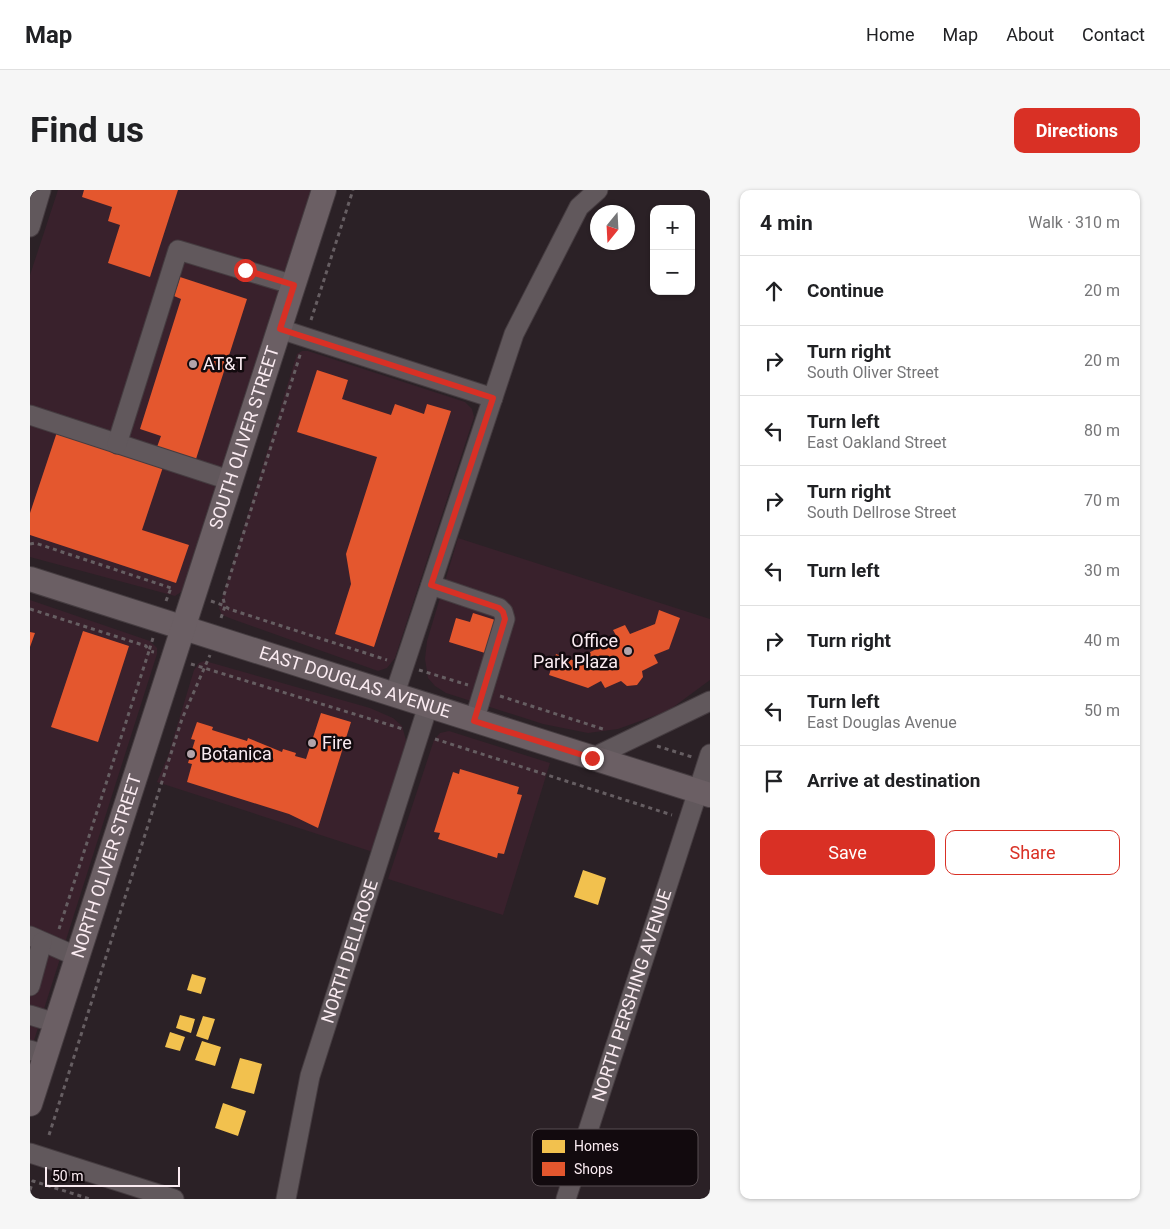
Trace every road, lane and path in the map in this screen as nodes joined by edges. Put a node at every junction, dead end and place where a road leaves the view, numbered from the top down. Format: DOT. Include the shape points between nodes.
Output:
graph roads {
  1 [pos="41,190"];
  2 [pos="324,190"];
  3 [pos="353,190"];
  4 [pos="598,190"];
  5 [pos="30,227"];
  6 [pos="294,285"];
  7 [pos="280,329"];
  8 [pos="306,337"];
  9 [pos="493,398"];
  10 [pos="30,415"];
  11 [pos="117,444"];
  12 [pos="232,481"];
  13 [pos="30,544"];
  14 [pos="30,581"];
  15 [pos="431,585"];
  16 [pos="195,596"];
  17 [pos="30,609"];
  18 [pos="185,628"];
  19 [pos="206,669"];
  20 [pos="394,696"];
  21 [pos="710,701"];
  22 [pos="428,706"];
  23 [pos="474,721"];
  24 [pos="710,754"];
  25 [pos="592,758"];
  26 [pos="704,793"];
  27 [pos="42,942"];
  28 [pos="78,957"];
  29 [pos="30,986"];
  30 [pos="30,1015"];
  31 [pos="56,1023"];
  32 [pos="38,1053"];
  33 [pos="30,1104"];
  34 [pos="590,1129"];
  35 [pos="49,1135"];
  36 [pos="30,1153"];
  37 [pos="570,1186"];
  38 [pos="30,1190"];
  39 [pos="90,1199"];
  40 [pos="174,1199"];
  41 [pos="286,1199"];
  42 [pos="566,1199"];
  1 -- 5 [label="street"];
  2 -- 6 [label="main road, SOUTH OLIVER STREET"];
  3 -- 8 [label="path"];
  4 -- 9 [label="street" via="579,208 514,334"];
  6 -- 7 [label="main road, SOUTH OLIVER STREET"];
  6 -- 11 [label="street" via="178,250"];
  7 -- 8 [label="street"];
  7 -- 12 [label="main road, SOUTH OLIVER STREET"];
  8 -- 9 [label="street"];
  8 -- 16 [label="path" via="223,598 225,606"];
  9 -- 15 [label="street"];
  10 -- 11 [label="street"];
  11 -- 12 [label="street"];
  12 -- 16 [label="main road, SOUTH OLIVER STREET"];
  13 -- 16 [label="path"];
  14 -- 18 [label="main road, EAST DOUGLAS AVENUE"];
  15 -- 20 [label="street"];
  15 -- 23 [label="street" via="503,612 505,619"];
  16 -- 18 [label="main road, SOUTH OLIVER STREET"];
  17 -- 27 [label="path" via="146,646 149,650"];
  18 -- 20 [label="main road, EAST DOUGLAS AVENUE"];
  18 -- 28 [label="main road, NORTH OLIVER STREET"];
  19 -- 35 [label="path" via="182,719"];
  20 -- 22 [label="main road, EAST DOUGLAS AVENUE"];
  21 -- 25 [label="street"];
  22 -- 23 [label="main road, EAST DOUGLAS AVENUE"];
  22 -- 41 [label="street, NORTH DELLROSE" via="310,1076"];
  23 -- 25 [label="main road, EAST DOUGLAS AVENUE"];
  24 -- 26 [label="street, NORTH PERSHING AVENUE"];
  25 -- 26 [label="main road, EAST DOUGLAS AVENUE"];
  26 -- 34 [label="street, NORTH PERSHING AVENUE"];
  27 -- 28 [label="street"];
  27 -- 29 [label="street"];
  28 -- 31 [label="main road, NORTH OLIVER STREET"];
  30 -- 31 [label="street"];
  31 -- 32 [label="main road, NORTH OLIVER STREET"];
  32 -- 33 [label="main road, NORTH OLIVER STREET"];
  36 -- 40 [label="street"];
  37 -- 42 [label="street, NORTH PERSHING AVENUE"];
  38 -- 39 [label="path" via="33,1181"];
}
